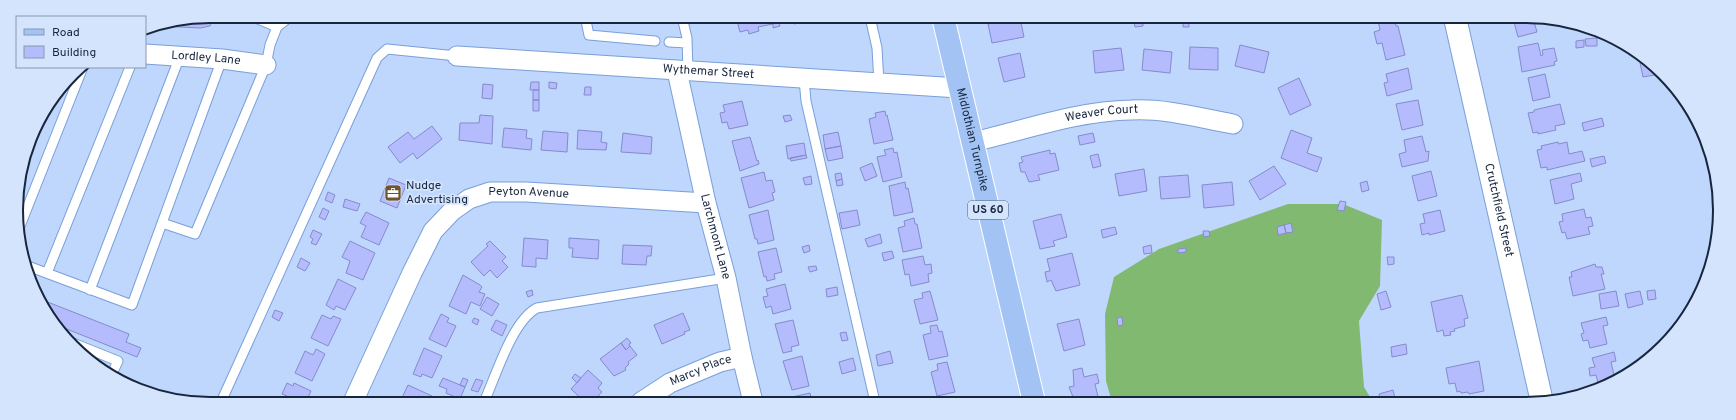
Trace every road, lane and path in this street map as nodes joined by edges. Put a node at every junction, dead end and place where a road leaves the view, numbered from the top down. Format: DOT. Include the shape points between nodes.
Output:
graph roads {
  1 [pos="268,23"];
  2 [pos="282,23"];
  3 [pos="586,23"];
  4 [pos="683,23"];
  5 [pos="871,23"];
  6 [pos="944,23"];
  7 [pos="1457,23"];
  8 [pos="277,27"];
  9 [pos="655,41"];
  10 [pos="669,42"];
  11 [pos="687,43"];
  12 [pos="146,54"];
  13 [pos="180,56"];
  14 [pos="457,56"];
  15 [pos="222,59"];
  16 [pos="266,65"];
  17 [pos="130,68"];
  18 [pos="683,72"];
  19 [pos="79,77"];
  20 [pos="804,79"];
  21 [pos="879,83"];
  22 [pos="959,88"];
  23 [pos="1233,124"];
  24 [pos="973,142"];
  25 [pos="706,203"];
  26 [pos="23,218"];
  27 [pos="162,223"];
  28 [pos="32,268"];
  29 [pos="47,273"];
  30 [pos="726,278"];
  31 [pos="90,290"];
  32 [pos="83,347"];
  33 [pos="742,357"];
  34 [pos="114,370"];
  35 [pos="223,397"];
  36 [pos="355,397"];
  37 [pos="486,397"];
  38 [pos="649,397"];
  39 [pos="752,397"];
  40 [pos="874,397"];
  41 [pos="1033,397"];
  42 [pos="1541,397"];
  1 -- 8 [label="lane"];
  2 -- 8 [label="lane"];
  3 -- 9 [label="lane" via="589,35"];
  4 -- 11 [label="lane"];
  5 -- 21 [label="lane" via="877,48"];
  6 -- 22 [label="main road, Midlothian Turnpike / US 60"];
  7 -- 42 [label="street, Crutchfield Street"];
  8 -- 16 [label="lane"];
  10 -- 11 [label="lane"];
  11 -- 18 [label="lane"];
  12 -- 13 [label="street, Lordley Lane"];
  13 -- 15 [label="street, Lordley Lane"];
  13 -- 31 [label="lane"];
  14 -- 18 [label="street, Wythemar Street"];
  14 -- 35 [label="lane" via="387,50 377,58"];
  15 -- 16 [label="street, Lordley Lane"];
  15 -- 27 [label="lane"];
  16 -- 27 [label="lane" via="195,234"];
  17 -- 29 [label="lane"];
  18 -- 20 [label="street, Wythemar Street"];
  18 -- 25 [label="street, Larchmont Lane"];
  19 -- 26 [label="lane"];
  20 -- 21 [label="street, Wythemar Street"];
  20 -- 40 [label="lane" via="807,108"];
  21 -- 22 [label="street, Wythemar Street"];
  22 -- 24 [label="main road, Midlothian Turnpike / US 60"];
  23 -- 24 [label="street, Weaver Court" via="1158,111 1100,112"];
  24 -- 41 [label="main road, Midlothian Turnpike / US 60"];
  25 -- 30 [label="street, Larchmont Lane"];
  25 -- 36 [label="street, Peyton Avenue" via="526,192 490,192 469,199 452,211 433,231"];
  27 -- 31 [label="lane" via="132,305"];
  28 -- 29 [label="lane"];
  29 -- 31 [label="lane"];
  30 -- 33 [label="street, Larchmont Lane"];
  30 -- 37 [label="lane" via="537,308 521,321"];
  32 -- 34 [label="lane" via="118,361"];
  33 -- 38 [label="street, Marcy Place" via="720,362 670,383"];
  33 -- 39 [label="street, Larchmont Lane"];
}
